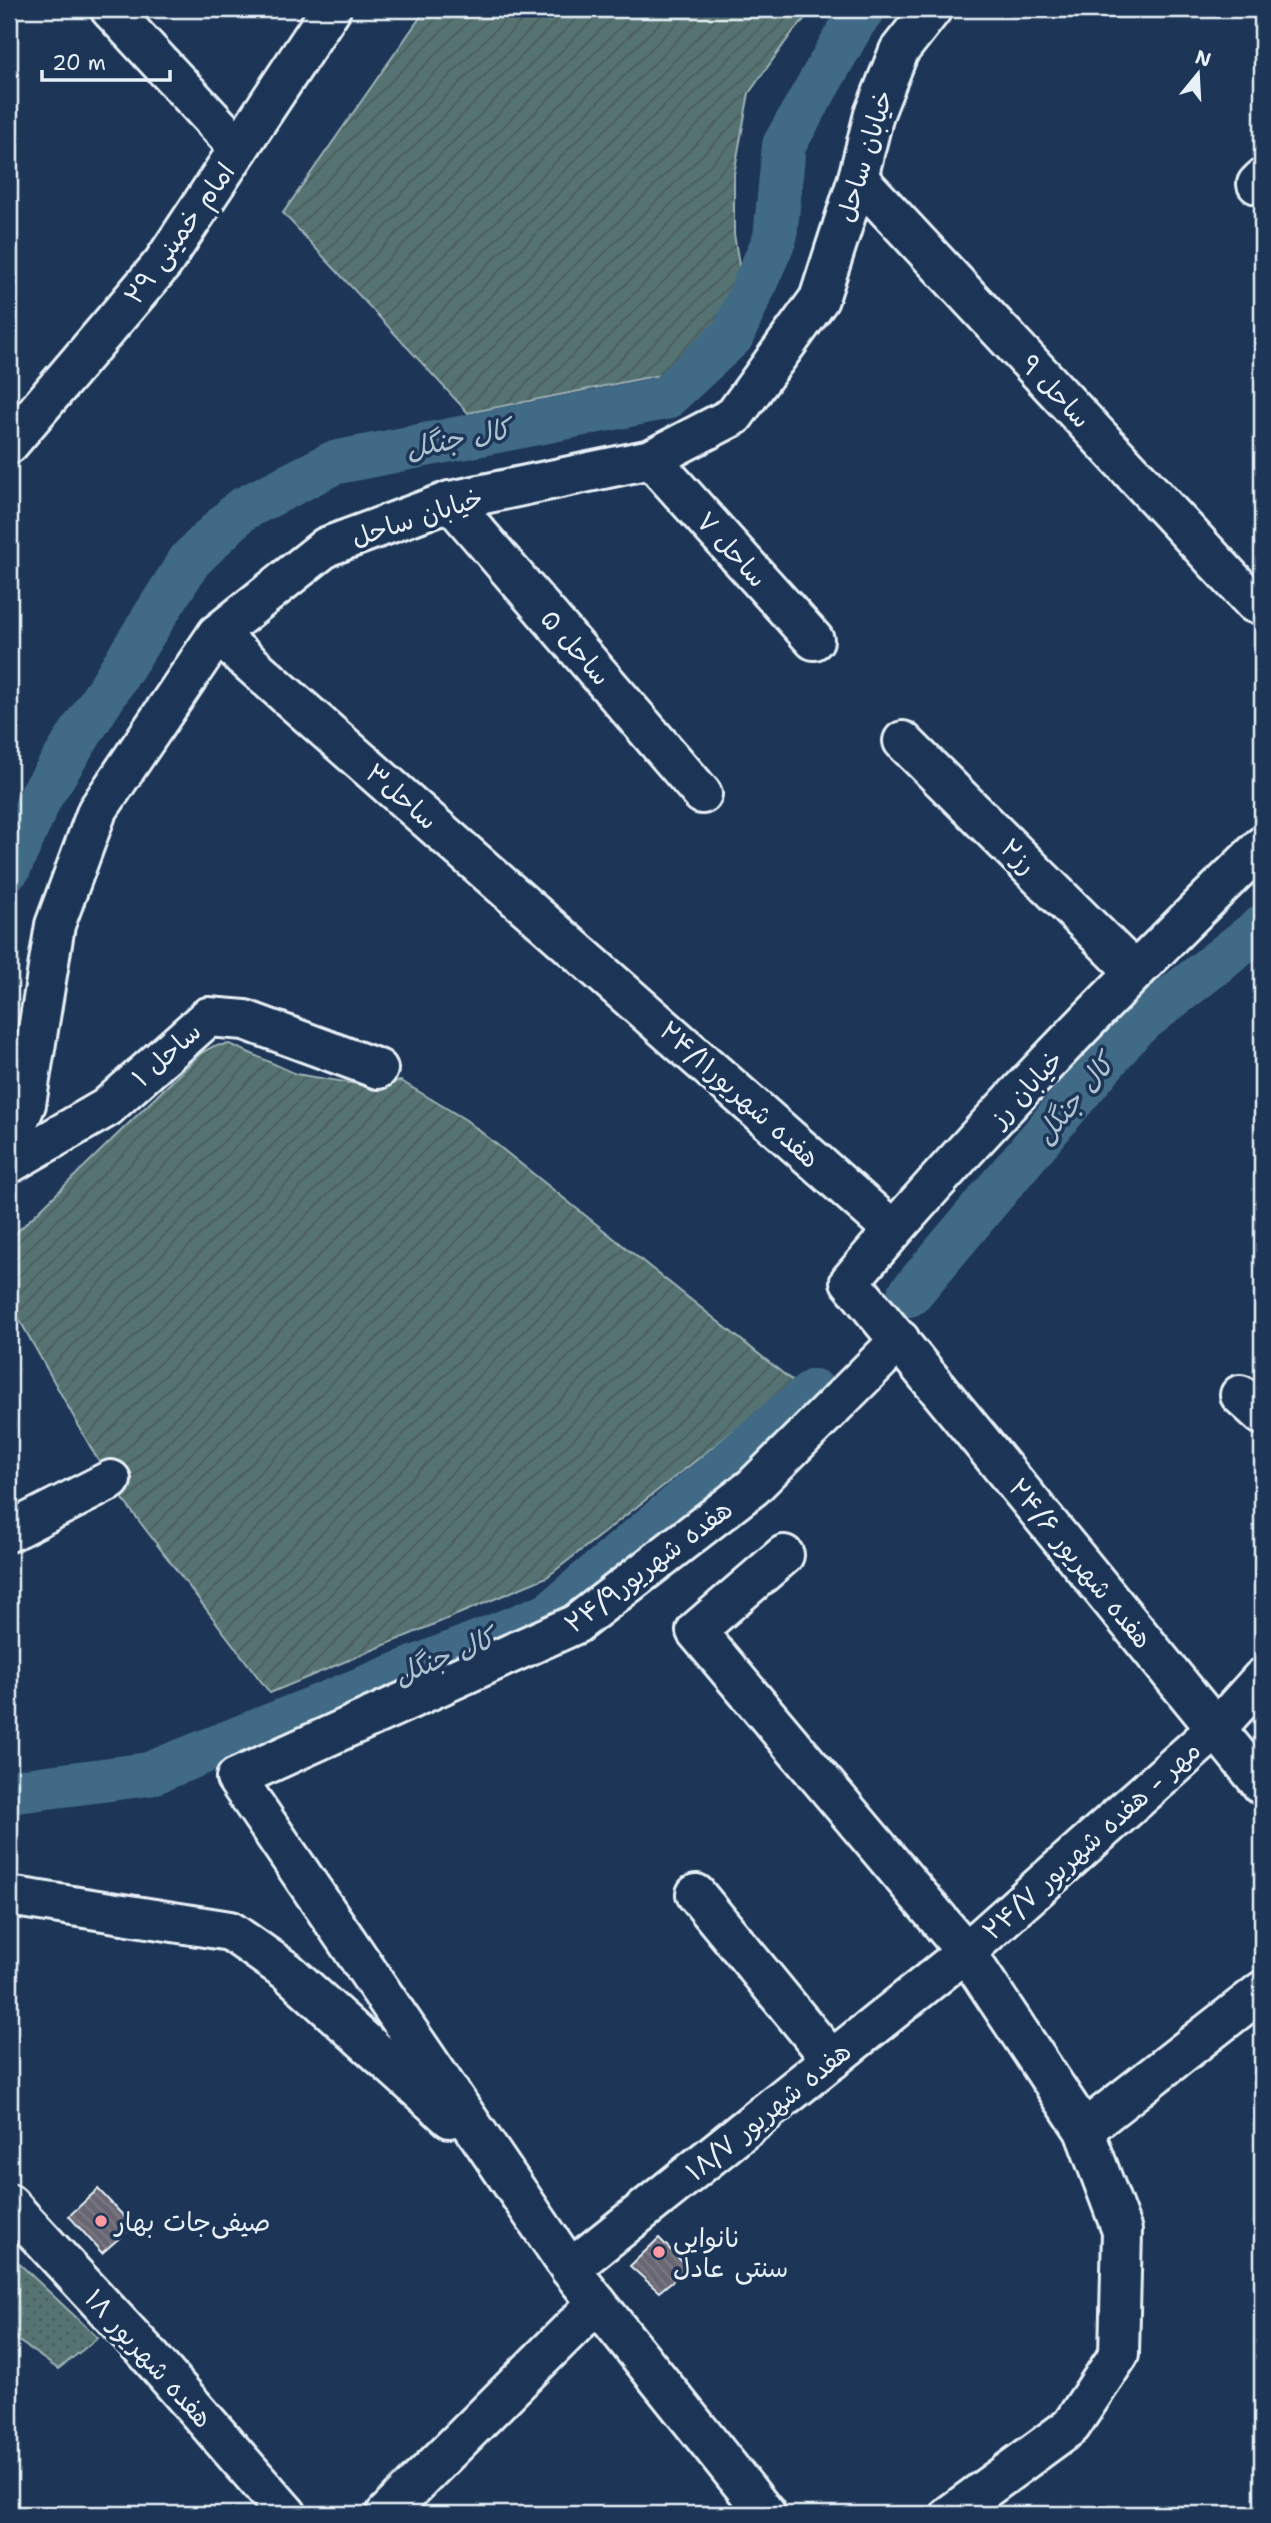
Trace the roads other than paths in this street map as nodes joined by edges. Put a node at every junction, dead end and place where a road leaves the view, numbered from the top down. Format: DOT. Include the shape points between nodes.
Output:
graph roads {
  1 [pos="110,9"];
  2 [pos="331,9"];
  3 [pos="932,9"];
  4 [pos="239,148"];
  5 [pos="858,178"];
  6 [pos="9,444"];
  7 [pos="651,459"];
  8 [pos="450,501"];
  9 [pos="1254,603"];
  10 [pos="217,634"];
  11 [pos="814,640"];
  12 [pos="903,741"];
  13 [pos="702,794"];
  14 [pos="1262,846"];
  15 [pos="586,959"];
  16 [pos="1134,971"];
  17 [pos="378,1069"];
  18 [pos="9,1143"];
  19 [pos="9,1164"];
  20 [pos="893,1230"];
  21 [pos="900,1340"];
  22 [pos="111,1480"];
  23 [pos="9,1532"];
  24 [pos="784,1555"];
  25 [pos="1262,1678"];
  26 [pos="1216,1728"];
  27 [pos="1262,1785"];
  28 [pos="696,1894"];
  29 [pos="9,1896"];
  30 [pos="966,1952"];
  31 [pos="1262,1991"];
  32 [pos="832,2060"];
  33 [pos="1084,2130"];
  34 [pos="493,2156"];
  35 [pos="9,2204"];
  36 [pos="570,2269"];
  37 [pos="597,2304"];
  38 [pos="287,2514"];
  39 [pos="386,2514"];
  40 [pos="766,2514"];
  41 [pos="951,2514"];
  1 -- 4 [label="street"];
  2 -- 4 [label="street, امام خمینی ۲۹"];
  3 -- 5 [label="street, خیابان ساحل" via="899,51 874,114"];
  4 -- 6 [label="street, امام خمینی ۲۹" via="163,263"];
  5 -- 7 [label="street, خیابان ساحل" via="819,299 734,416"];
  5 -- 9 [label="street, ساحل ۹"];
  7 -- 8 [label="street, خیابان ساحل"];
  7 -- 11 [label="street, ساحل ۷"];
  8 -- 10 [label="street, خیابان ساحل" via="326,547"];
  8 -- 13 [label="street, ساحل ۵"];
  10 -- 15 [label="street, ساحل۳"];
  10 -- 18 [label="street, خیابان ساحل" via="97,811 55,925 26,1104"];
  12 -- 16 [label="street, رز۲"];
  14 -- 16 [label="street, خیابان رز"];
  15 -- 20 [label="street, هفده شهریور۲۴/۱۱"];
  16 -- 20 [label="street, خیابان رز"];
  17 -- 19 [label="street, ساحل ۱" via="245,1020 208,1017 106,1108"];
  20 -- 21 [label="street, خیابان رز" via="850,1281"];
  21 -- 26 [label="street, هفده شهریور ۲۴/۶"];
  21 -- 34 [label="street, هفده شهریور۲۴/۹" via="753,1487 576,1624 236,1779"];
  22 -- 23 [label="street"];
  24 -- 30 [label="street" via="696,1631"];
  25 -- 26 [label="street, مهر - هفده شهریور ۲۴/۷"];
  26 -- 27 [label="street, هفده شهریور ۲۴/۶"];
  26 -- 30 [label="street, مهر - هفده شهریور ۲۴/۷"];
  28 -- 32 [label="street"];
  29 -- 34 [label="street" via="230,1931 287,1971"];
  30 -- 32 [label="street, هفده شهریور ۱۸/۷"];
  30 -- 33 [label="street"];
  31 -- 33 [label="street"];
  32 -- 36 [label="street, هفده شهریور ۱۸/۷"];
  33 -- 41 [label="street" via="1122,2231 1119,2354 1072,2426"];
  34 -- 36 [label="street"];
  35 -- 38 [label="street, هفده شهریور ۱۸"];
  36 -- 37 [label="street"];
  37 -- 39 [label="street"];
  37 -- 40 [label="street"];
}
